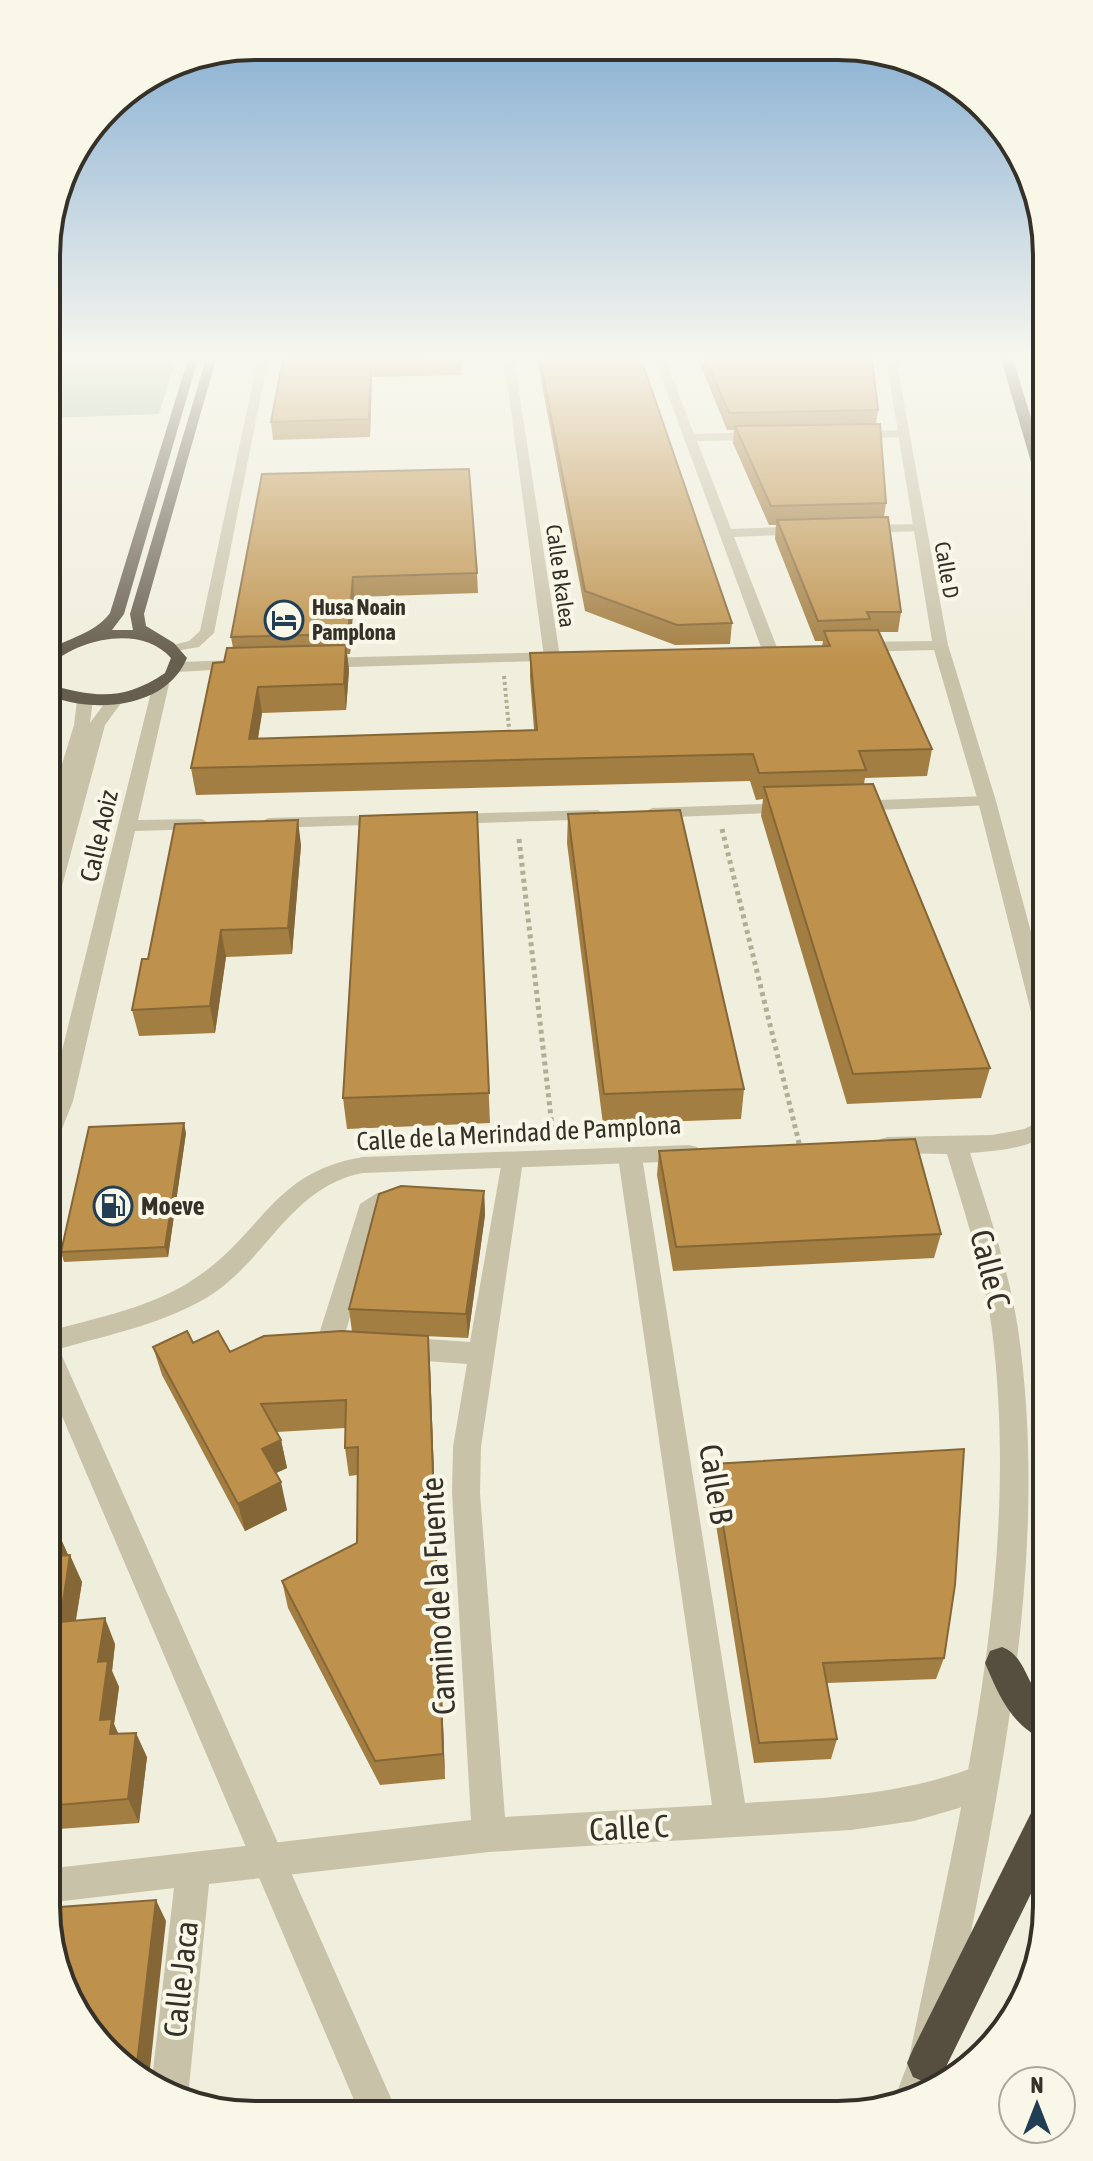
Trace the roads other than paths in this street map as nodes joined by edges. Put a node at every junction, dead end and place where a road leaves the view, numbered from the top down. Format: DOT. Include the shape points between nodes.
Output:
graph roads {
  1 [pos="163,460"];
  2 [pos="182,460"];
  3 [pos="242,460"];
  4 [pos="524,460"];
  5 [pos="698,460"];
  6 [pos="908,460"];
  7 [pos="920,528"];
  8 [pos="850,529"];
  9 [pos="821,530"];
  10 [pos="726,533"];
  11 [pos="152,638"];
  12 [pos="87,639"];
  13 [pos="940,645"];
  14 [pos="832,648"];
  15 [pos="174,649"];
  16 [pos="770,650"];
  17 [pos="60,652"];
  18 [pos="584,656"];
  19 [pos="552,657"];
  20 [pos="305,663"];
  21 [pos="260,664"];
  22 [pos="178,667"];
  23 [pos="161,684"];
  24 [pos="60,693"];
  25 [pos="116,699"];
  26 [pos="85,700"];
  27 [pos="60,800"];
  28 [pos="987,801"];
  29 [pos="641,813"];
  30 [pos="610,814"];
  31 [pos="248,823"];
  32 [pos="217,824"];
  33 [pos="129,826"];
  34 [pos="60,858"];
  35 [pos="1033,978"];
  36 [pos="60,1106"];
  37 [pos="1033,1133"];
  38 [pos="955,1143"];
  39 [pos="862,1146"];
  40 [pos="707,1152"];
  41 [pos="630,1157"];
  42 [pos="511,1161"];
  43 [pos="424,1199"];
  44 [pos="472,1200"];
  45 [pos="504,1201"];
  46 [pos="60,1338"];
  47 [pos="481,1354"];
  48 [pos="60,1381"];
  49 [pos="1002,1663"];
  50 [pos="1033,1714"];
  51 [pos="983,1780"];
  52 [pos="731,1822"];
  53 [pos="489,1835"];
  54 [pos="1033,1849"];
  55 [pos="271,1861"];
  56 [pos="193,1871"];
  57 [pos="60,1885"];
  58 [pos="921,2080"];
  59 [pos="171,2082"];
  60 [pos="373,2101"];
  1 -- 12 [label="highway" via="117,614"];
  2 -- 11 [label="highway" via="137,614 139,628"];
  3 -- 15 [label="street" via="207,633 194,644"];
  4 -- 19 [label="street, Calle B kalea"];
  5 -- 10 [label="street"];
  6 -- 7 [label="street, Calle D"];
  7 -- 8 [label="street"];
  7 -- 13 [label="street, Calle D"];
  9 -- 10 [label="street"];
  10 -- 16 [label="street"];
  11 -- 12 [label="highway"];
  11 -- 15 [label="highway"];
  12 -- 17 [label="highway"];
  13 -- 14 [label="street"];
  13 -- 28 [label="street"];
  15 -- 22 [label="highway"];
  18 -- 19 [label="street"];
  19 -- 20 [label="street"];
  21 -- 22 [label="street"];
  22 -- 23 [label="highway"];
  23 -- 25 [label="highway"];
  23 -- 33 [label="street, Calle Aoiz"];
  24 -- 26 [label="highway"];
  25 -- 26 [label="highway"];
  25 -- 34 [label="street" via="97,725"];
  26 -- 27 [label="street"];
  28 -- 29 [label="street"];
  28 -- 35 [label="street"];
  30 -- 31 [label="street"];
  32 -- 33 [label="street"];
  33 -- 36 [label="street, Calle Aoiz"];
  37 -- 38 [label="street"];
  38 -- 39 [label="street"];
  38 -- 49 [label="street, Calle C" via="1004,1327 1013,1401 1013,1568"];
  40 -- 41 [label="street, Calle de la Merindad de Pamplona"];
  41 -- 42 [label="street, Calle de la Merindad de Pamplona"];
  41 -- 52 [label="street, Calle B"];
  42 -- 45 [label="street, Camino de la Fuente"];
  42 -- 46 [label="street, Calle de la Merindad de Pamplona" via="363,1165 328,1173 297,1194 223,1273 193,1293"];
  43 -- 47 [label="street" via="385,1199 368,1210 333,1339 340,1345"];
  44 -- 45 [label="street"];
  45 -- 47 [label="street, Camino de la Fuente"];
  47 -- 53 [label="street, Camino de la Fuente" via="466,1493"];
  48 -- 55 [label="street"];
  49 -- 50 [label="highway"];
  49 -- 51 [label="street, Calle C"];
  51 -- 52 [label="street, Calle C" via="914,1804"];
  51 -- 58 [label="street, Calle C"];
  52 -- 53 [label="street, Calle C"];
  53 -- 55 [label="street, Calle C"];
  54 -- 58 [label="highway"];
  55 -- 56 [label="street, Calle C"];
  55 -- 60 [label="street"];
  56 -- 57 [label="street, Calle C"];
  56 -- 59 [label="street, Calle Jaca"];
}
